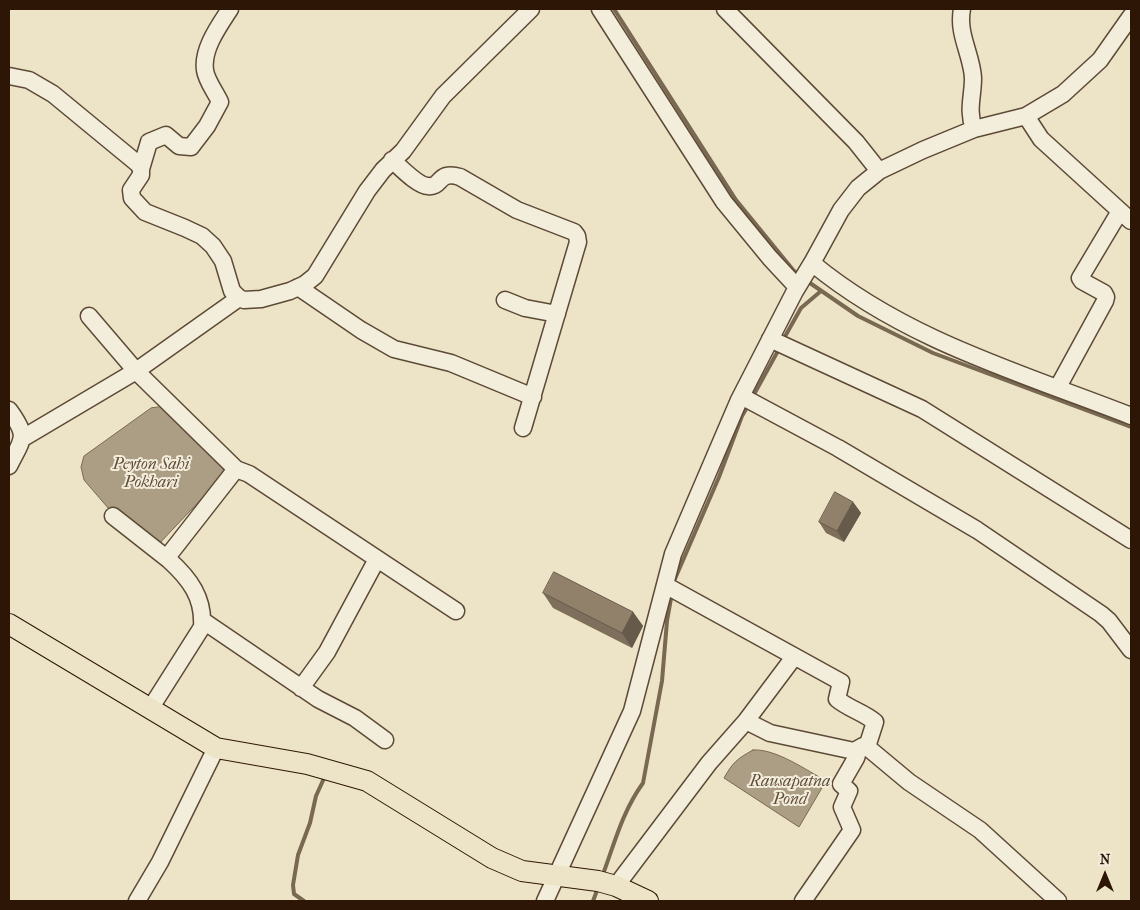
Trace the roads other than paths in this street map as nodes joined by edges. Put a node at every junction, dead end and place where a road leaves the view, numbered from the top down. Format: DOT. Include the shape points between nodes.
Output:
graph roads {
  1 [pos="230,9"];
  2 [pos="531,9"];
  3 [pos="600,9"];
  4 [pos="725,9"];
  5 [pos="962,9"];
  6 [pos="1131,16"];
  7 [pos="9,76"];
  8 [pos="1026,116"];
  9 [pos="974,129"];
  10 [pos="392,160"];
  11 [pos="141,169"];
  12 [pos="879,171"];
  13 [pos="1126,216"];
  14 [pos="812,264"];
  15 [pos="799,285"];
  16 [pos="298,287"];
  17 [pos="239,298"];
  18 [pos="506,300"];
  19 [pos="557,314"];
  20 [pos="89,316"];
  21 [pos="770,339"];
  22 [pos="136,371"];
  23 [pos="1058,387"];
  24 [pos="741,396"];
  25 [pos="532,397"];
  26 [pos="9,410"];
  27 [pos="1131,416"];
  28 [pos="524,428"];
  29 [pos="23,438"];
  30 [pos="9,466"];
  31 [pos="236,469"];
  32 [pos="113,516"];
  33 [pos="1131,540"];
  34 [pos="378,559"];
  35 [pos="170,560"];
  36 [pos="665,585"];
  37 [pos="456,611"];
  38 [pos="202,620"];
  39 [pos="9,624"];
  40 [pos="1131,650"];
  41 [pos="794,657"];
  42 [pos="301,688"];
  43 [pos="150,709"];
  44 [pos="746,721"];
  45 [pos="385,740"];
  46 [pos="216,748"];
  47 [pos="860,749"];
  48 [pos="556,876"];
  49 [pos="607,884"];
  50 [pos="137,901"];
  51 [pos="545,901"];
  52 [pos="648,901"];
  53 [pos="803,901"];
  54 [pos="1058,901"];
  1 -- 11 [label="street" via="205,57 205,72 220,102 207,126 191,147 178,146 166,135 149,142"];
  2 -- 10 [label="street" via="443,96 408,144"];
  3 -- 15 [label="street" via="724,202 770,258"];
  4 -- 12 [label="street" via="856,142"];
  5 -- 9 [label="street" via="962,34 973,76 970,117"];
  6 -- 8 [label="street" via="1100,60 1063,94"];
  7 -- 11 [label="street" via="29,80 53,94"];
  8 -- 9 [label="street"];
  8 -- 13 [label="street" via="1041,139"];
  9 -- 12 [label="street"];
  10 -- 16 [label="street" via="367,191 315,276"];
  10 -- 19 [label="street" via="428,187 445,175 460,177 517,210 574,232 578,242"];
  11 -- 17 [label="street" via="130,190 132,198 145,212 202,236 213,246 223,261 232,291"];
  12 -- 14 [label="street" via="858,188 840,210"];
  13 -- 23 [label="street" via="1080,278 1104,293 1105,301"];
  14 -- 15 [label="street"];
  14 -- 23 [label="street" via="909,327 962,352"];
  15 -- 21 [label="street"];
  16 -- 17 [label="street" via="261,299"];
  16 -- 25 [label="street" via="394,349 451,364"];
  17 -- 22 [label="street"];
  18 -- 19 [label="street" via="525,308"];
  19 -- 25 [label="street"];
  20 -- 22 [label="street"];
  21 -- 24 [label="street"];
  21 -- 33 [label="street" via="922,409"];
  22 -- 29 [label="street"];
  22 -- 31 [label="street"];
  23 -- 27 [label="street"];
  24 -- 36 [label="street" via="674,554"];
  24 -- 40 [label="street" via="838,448 977,530 1101,614"];
  25 -- 28 [label="street"];
  26 -- 29 [label="street" via="22,429"];
  29 -- 30 [label="street"];
  31 -- 34 [label="street" via="249,474"];
  31 -- 35 [label="street" via="168,556"];
  32 -- 35 [label="street"];
  34 -- 37 [label="street"];
  34 -- 42 [label="street" via="327,652"];
  35 -- 38 [label="street" via="196,591"];
  36 -- 41 [label="street"];
  36 -- 48 [label="street" via="632,711"];
  38 -- 42 [label="street"];
  38 -- 43 [label="street" via="202,627"];
  39 -- 43 [label="main road"];
  41 -- 44 [label="street"];
  41 -- 47 [label="street" via="841,682 837,699 875,722"];
  42 -- 45 [label="street" via="355,718"];
  43 -- 46 [label="main road"];
  44 -- 47 [label="street" via="770,733"];
  44 -- 49 [label="street"];
  46 -- 48 [label="main road" via="307,764 367,781 492,858 522,871"];
  46 -- 50 [label="street" via="160,862"];
  47 -- 53 [label="street" via="840,784 849,791 842,807 852,830"];
  47 -- 54 [label="street" via="980,830"];
  48 -- 49 [label="main road"];
  48 -- 51 [label="street"];
  49 -- 52 [label="main road"];
}
